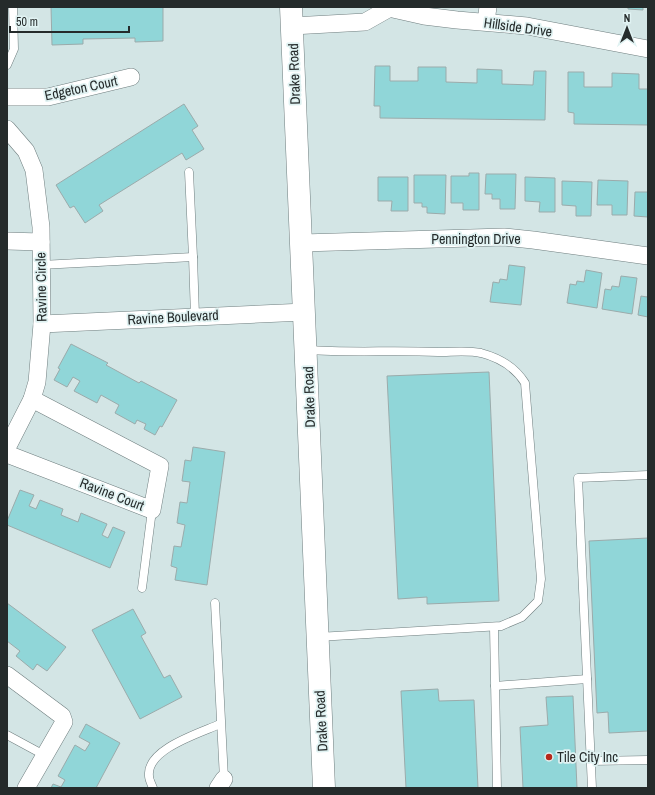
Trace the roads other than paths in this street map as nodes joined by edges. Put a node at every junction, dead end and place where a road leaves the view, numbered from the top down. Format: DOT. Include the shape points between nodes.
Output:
graph roads {
  1 [pos="13,7"];
  2 [pos="386,8"];
  3 [pos="487,14"];
  4 [pos="292,16"];
  5 [pos="648,49"];
  6 [pos="7,65"];
  7 [pos="130,77"];
  8 [pos="7,97"];
  9 [pos="7,129"];
  10 [pos="189,172"];
  11 [pos="7,242"];
  12 [pos="41,242"];
  13 [pos="302,243"];
  14 [pos="648,256"];
  15 [pos="193,257"];
  16 [pos="41,265"];
  17 [pos="305,312"];
  18 [pos="195,316"];
  19 [pos="42,324"];
  20 [pos="307,350"];
  21 [pos="32,399"];
  22 [pos="7,448"];
  23 [pos="7,454"];
  24 [pos="648,476"];
  25 [pos="152,510"];
  26 [pos="142,588"];
  27 [pos="215,603"];
  28 [pos="494,627"];
  29 [pos="317,637"];
  30 [pos="7,675"];
  31 [pos="586,679"];
  32 [pos="495,686"];
  33 [pos="220,724"];
  34 [pos="7,735"];
  35 [pos="44,755"];
  36 [pos="648,760"];
  37 [pos="591,761"];
  38 [pos="221,783"];
  39 [pos="26,788"];
  40 [pos="153,788"];
  41 [pos="324,788"];
  42 [pos="497,788"];
  43 [pos="592,788"];
  1 -- 6 [label="lane" via="14,49"];
  2 -- 3 [label="street, Hillside Drive" via="457,20"];
  2 -- 4 [label="street, Hillside Drive" via="365,22"];
  3 -- 5 [label="street, Hillside Drive" via="527,26"];
  4 -- 13 [label="street, Drake Road"];
  7 -- 8 [label="street, Edgeton Court" via="48,97"];
  9 -- 12 [label="street, Ravine Circle" via="26,151 34,170"];
  10 -- 15 [label="lane"];
  11 -- 12 [label="street"];
  12 -- 16 [label="street, Ravine Circle"];
  13 -- 14 [label="street, Pennington Drive" via="504,237"];
  13 -- 17 [label="street, Drake Road"];
  15 -- 16 [label="lane"];
  15 -- 18 [label="lane"];
  16 -- 19 [label="street, Ravine Circle"];
  17 -- 18 [label="street, Ravine Boulevard"];
  17 -- 20 [label="street, Drake Road"];
  18 -- 19 [label="street, Ravine Boulevard"];
  19 -- 21 [label="street, Ravine Circle" via="37,382"];
  20 -- 28 [label="lane" via="347,353 480,353 506,363 519,373 525,383 542,579 538,601 522,617"];
  20 -- 29 [label="street, Drake Road"];
  21 -- 22 [label="street, Ravine Circle"];
  21 -- 25 [label="street, Ravine Court" via="160,466"];
  23 -- 25 [label="street, Ravine Court"];
  24 -- 31 [label="lane" via="578,478"];
  25 -- 26 [label="lane"];
  27 -- 33 [label="lane"];
  28 -- 29 [label="lane"];
  28 -- 32 [label="lane"];
  29 -- 41 [label="street, Drake Road"];
  30 -- 35 [label="street" via="62,716 64,722"];
  31 -- 32 [label="lane"];
  31 -- 37 [label="lane"];
  32 -- 42 [label="lane"];
  33 -- 38 [label="lane"];
  33 -- 40 [label="lane" via="161,751 151,763 149,776"];
  34 -- 35 [label="lane"];
  35 -- 39 [label="street"];
  36 -- 37 [label="lane"];
  37 -- 43 [label="lane"];
}
